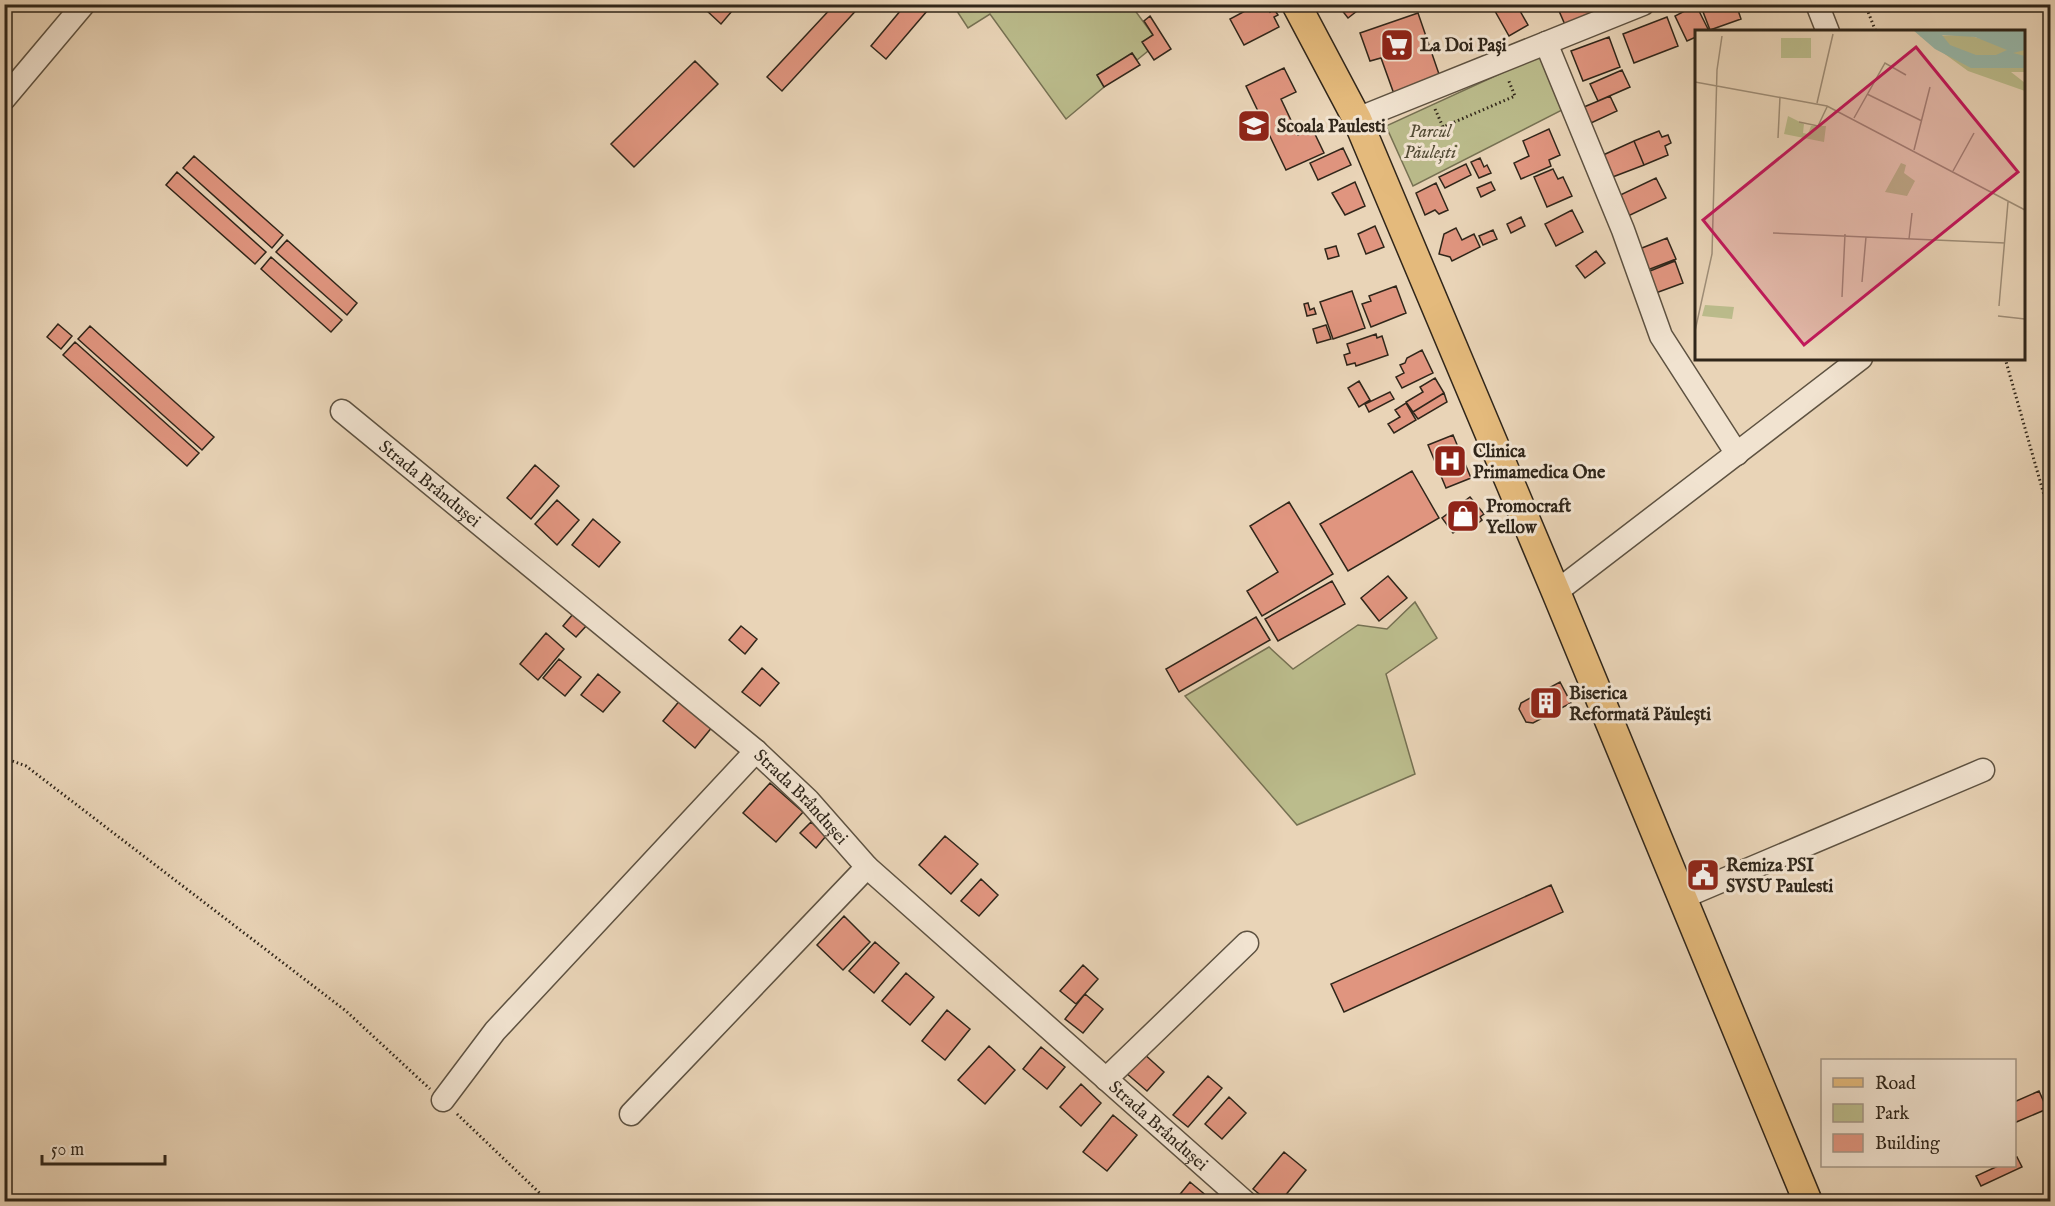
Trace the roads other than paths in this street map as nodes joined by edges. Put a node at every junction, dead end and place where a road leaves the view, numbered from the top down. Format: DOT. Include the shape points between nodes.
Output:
graph roads {
  1 [pos="84,4"];
  2 [pos="1296,4"];
  3 [pos="1642,4"];
  4 [pos="1817,4"];
  5 [pos="1827,30"];
  6 [pos="1546,43"];
  7 [pos="4,99"];
  8 [pos="1357,119"];
  9 [pos="1858,360"];
  10 [pos="342,411"];
  11 [pos="1737,454"];
  12 [pos="1556,592"];
  13 [pos="756,751"];
  14 [pos="1983,770"];
  15 [pos="867,867"];
  16 [pos="1681,898"];
  17 [pos="1246,943"];
  18 [pos="1106,1078"];
  19 [pos="442,1100"];
  20 [pos="631,1114"];
  21 [pos="1245,1202"];
  22 [pos="1808,1202"];
  1 -- 7 [label="street"];
  2 -- 8 [label="main road"];
  3 -- 6 [label="street"];
  4 -- 5 [label="street"];
  6 -- 8 [label="street"];
  6 -- 11 [label="street" via="1623,230 1661,336"];
  8 -- 12 [label="main road"];
  9 -- 11 [label="street"];
  10 -- 13 [label="street, Strada Brândușei"];
  11 -- 12 [label="street"];
  12 -- 16 [label="main road"];
  13 -- 15 [label="street, Strada Brândușei" via="808,800"];
  13 -- 19 [label="street" via="495,1031"];
  14 -- 16 [label="street"];
  15 -- 18 [label="street, Strada Brândușei"];
  15 -- 20 [label="street"];
  16 -- 22 [label="main road"];
  17 -- 18 [label="street"];
  18 -- 21 [label="street, Strada Brândușei"];
}
